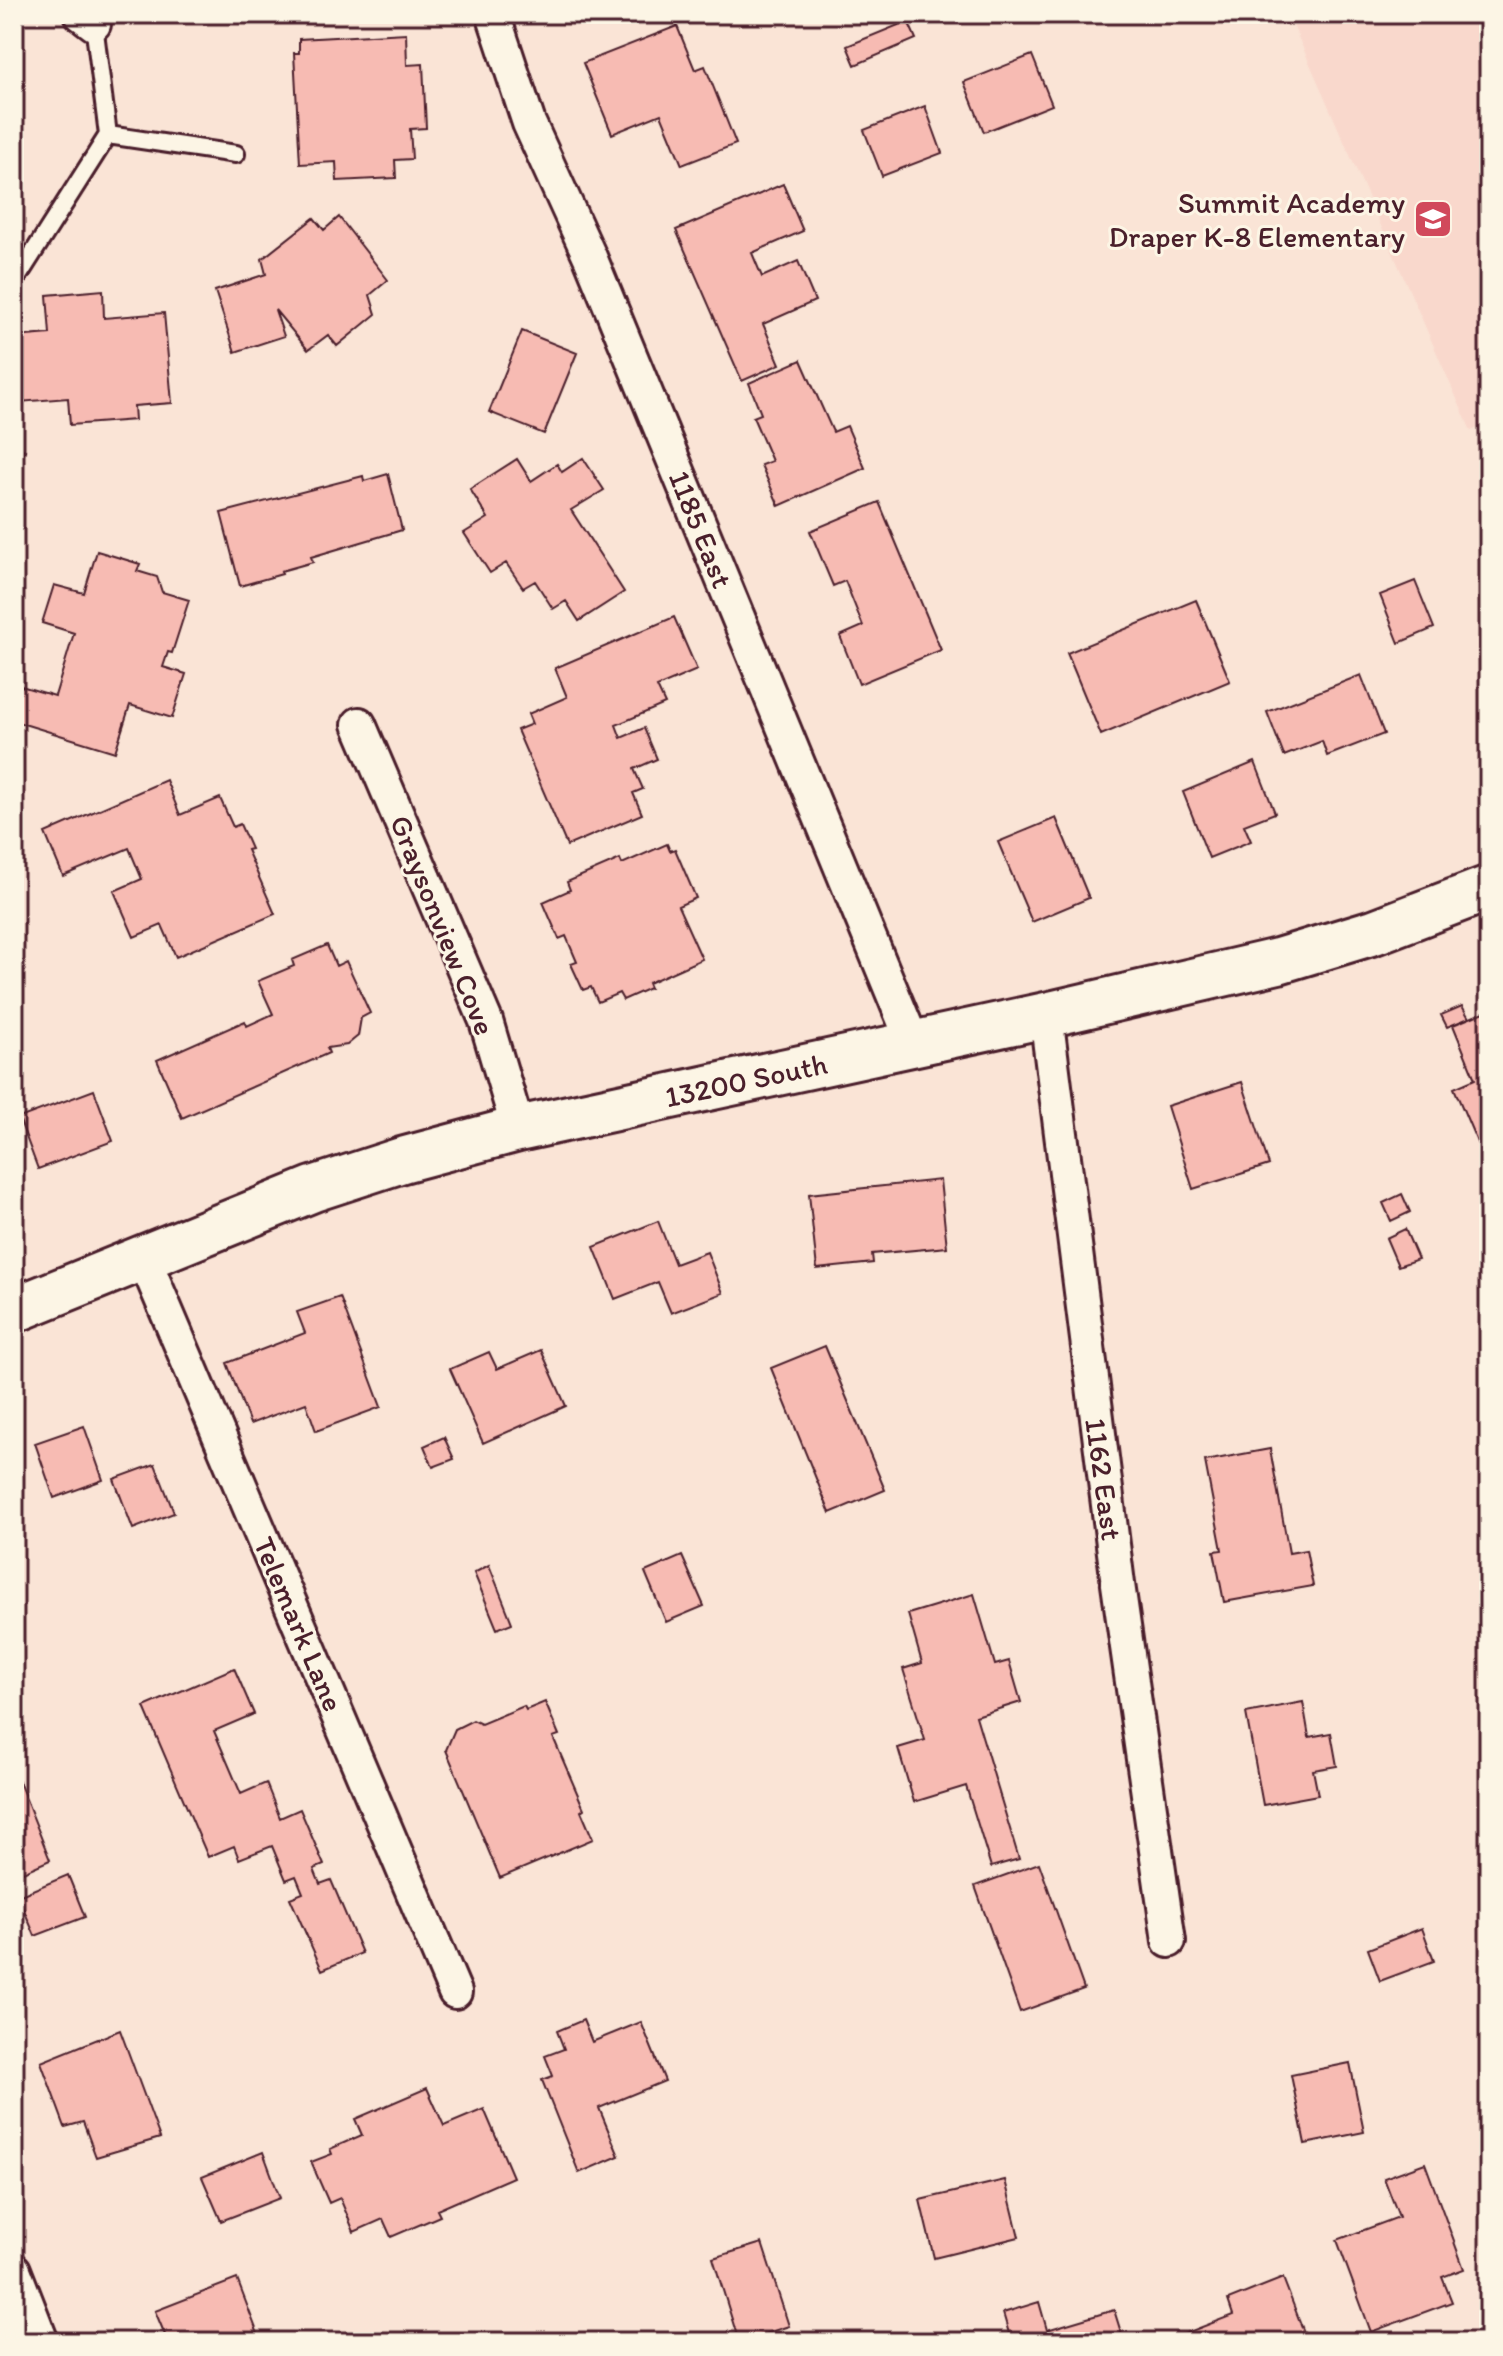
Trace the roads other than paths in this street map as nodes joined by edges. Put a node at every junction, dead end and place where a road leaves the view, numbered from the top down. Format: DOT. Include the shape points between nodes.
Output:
graph roads {
  1 [pos="493,14"];
  2 [pos="88,19"];
  3 [pos="108,135"];
  4 [pos="236,154"];
  5 [pos="14,283"];
  6 [pos="359,724"];
  7 [pos="1489,888"];
  8 [pos="1046,1015"];
  9 [pos="913,1043"];
  10 [pos="518,1129"];
  11 [pos="143,1256"];
  12 [pos="14,1310"];
  13 [pos="1169,1941"];
  14 [pos="455,1992"];
  15 [pos="14,2270"];
  16 [pos="42,2342"];
  1 -- 9 [label="street, 1185 East" via="529,123 590,257"];
  2 -- 3 [label="lane"];
  3 -- 4 [label="lane"];
  3 -- 5 [label="lane"];
  6 -- 10 [label="street, Graysonview Cove" via="486,1021"];
  7 -- 8 [label="street, 13200 South" via="1278,961"];
  8 -- 9 [label="street, 13200 South"];
  8 -- 13 [label="street, 1162 East"];
  9 -- 10 [label="street, 13200 South"];
  10 -- 11 [label="street, 13200 South" via="313,1189"];
  11 -- 12 [label="street, 13200 South"];
  11 -- 14 [label="street, Telemark Lane"];
  15 -- 16 [label="street"];
}
